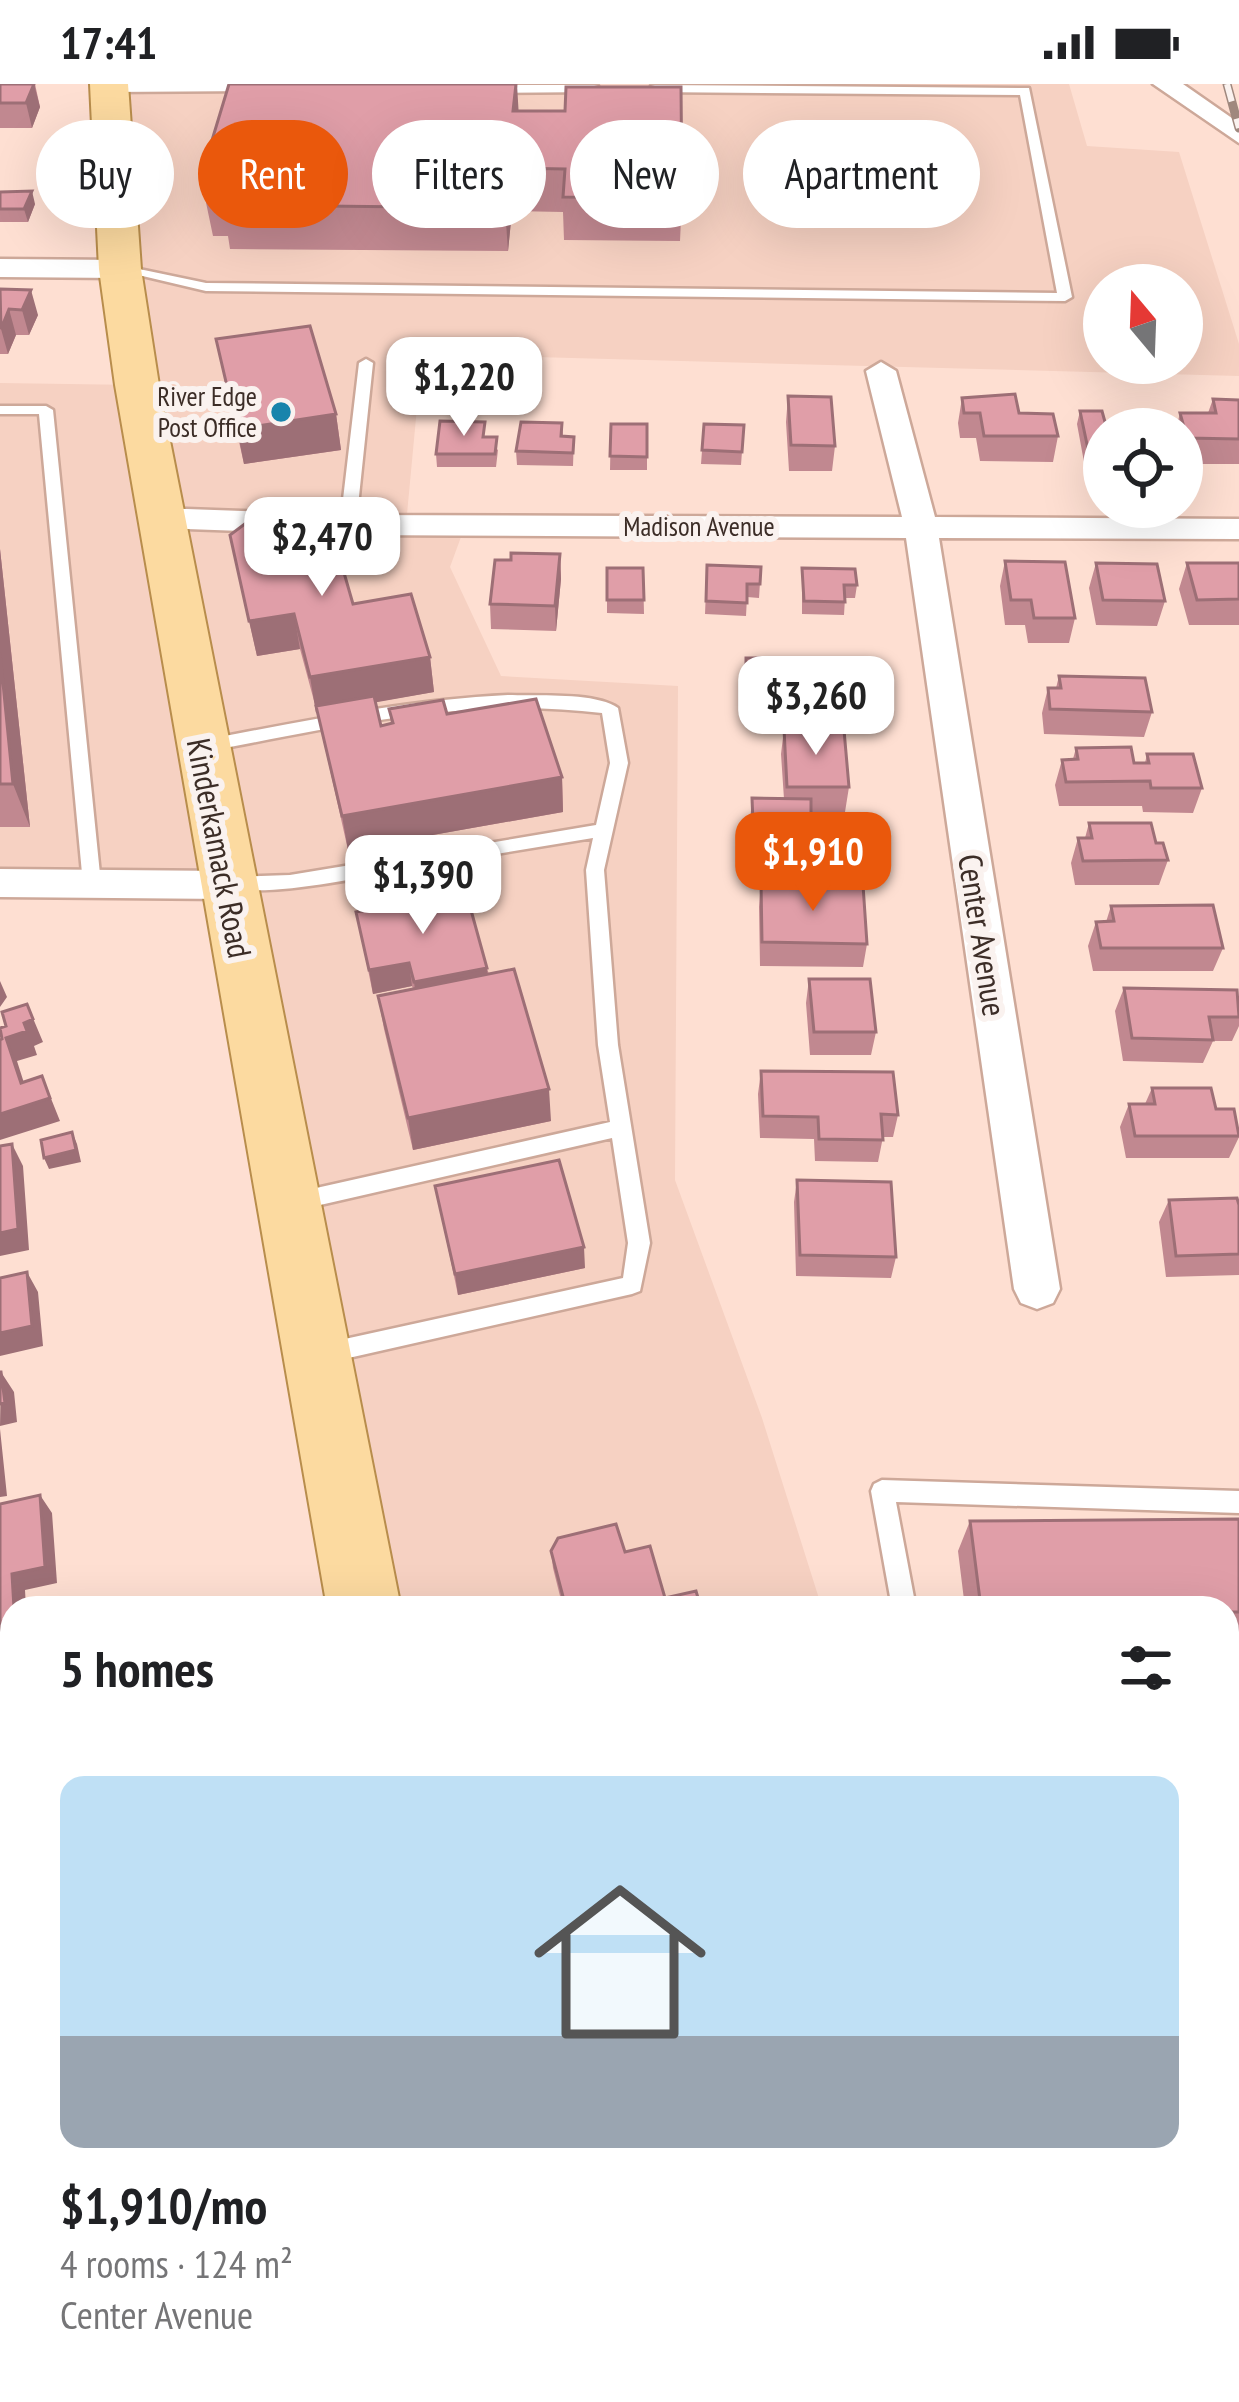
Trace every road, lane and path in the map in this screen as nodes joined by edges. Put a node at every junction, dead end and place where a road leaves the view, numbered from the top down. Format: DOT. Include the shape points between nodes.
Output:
graph roads {
  1 [pos="1166,84"];
  2 [pos="109,86"];
  3 [pos="263,88"];
  4 [pos="475,89"];
  5 [pos="615,89"];
  6 [pos="639,89"];
  7 [pos="1239,135"];
  8 [pos="0,268"];
  9 [pos="120,268"];
  10 [pos="366,363"];
  11 [pos="881,371"];
  12 [pos="0,410"];
  13 [pos="159,518"];
  14 [pos="348,525"];
  15 [pos="921,526"];
  16 [pos="1239,529"];
  17 [pos="201,747"];
  18 [pos="604,830"];
  19 [pos="0,883"];
  20 [pos="92,884"];
  21 [pos="227,884"];
  22 [pos="621,1128"];
  23 [pos="287,1203"];
  24 [pos="1037,1289"];
  25 [pos="316,1355"];
  26 [pos="1239,1502"];
  27 [pos="362,1596"];
  28 [pos="902,1596"];
  1 -- 7 [label="street"];
  2 -- 3 [label="lane"];
  2 -- 9 [label="main road, Kinderkamack Road"];
  4 -- 5 [label="lane"];
  6 -- 9 [label="lane" via="1025,91 1065,296 206,287"];
  8 -- 9 [label="street"];
  9 -- 13 [label="main road, Kinderkamack Road"];
  10 -- 14 [label="lane"];
  11 -- 15 [label="street, Center Avenue"];
  12 -- 20 [label="lane" via="46,410"];
  13 -- 14 [label="street, Madison Avenue"];
  13 -- 17 [label="main road, Kinderkamack Road"];
  14 -- 15 [label="street, Madison Avenue"];
  15 -- 16 [label="street, Madison Avenue"];
  15 -- 24 [label="street, Center Avenue"];
  17 -- 18 [label="lane" via="438,703 560,699 610,708 619,763"];
  17 -- 21 [label="main road, Kinderkamack Road"];
  18 -- 21 [label="lane" via="290,882"];
  18 -- 22 [label="lane" via="596,870"];
  19 -- 20 [label="street"];
  20 -- 21 [label="street"];
  21 -- 23 [label="main road, Kinderkamack Road"];
  22 -- 23 [label="lane"];
  22 -- 25 [label="lane" via="639,1243 632,1285"];
  23 -- 25 [label="main road, Kinderkamack Road"];
  25 -- 27 [label="main road, Kinderkamack Road"];
  26 -- 28 [label="lane" via="882,1491"];
}
